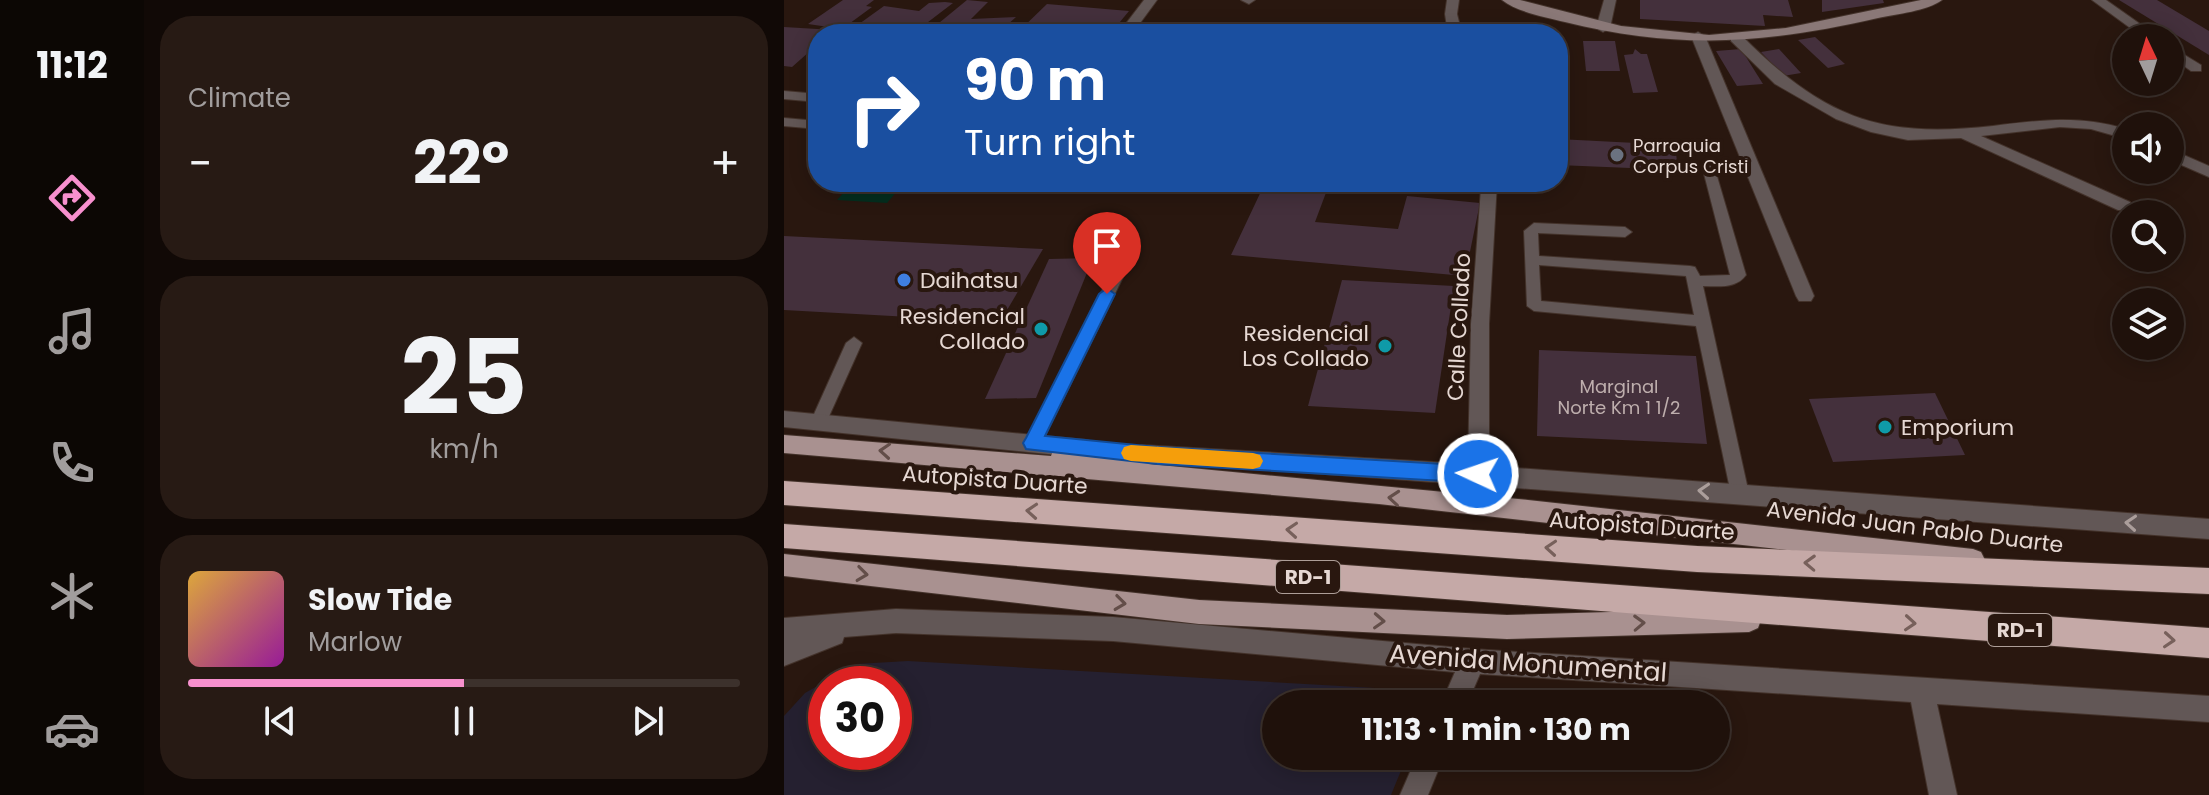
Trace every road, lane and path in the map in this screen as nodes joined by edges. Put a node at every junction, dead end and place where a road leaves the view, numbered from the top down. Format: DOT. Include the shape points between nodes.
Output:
graph roads {
  1 [pos="1135,0"];
  2 [pos="1453,0"];
  3 [pos="1508,0"];
  4 [pos="1610,0"];
  5 [pos="1936,0"];
  6 [pos="2098,0"];
  7 [pos="1150,1"];
  8 [pos="1905,4"];
  9 [pos="1133,24"];
  10 [pos="1453,24"];
  11 [pos="2133,24"];
  12 [pos="1603,28"];
  13 [pos="1698,36"];
  14 [pos="1736,38"];
  15 [pos="2184,60"];
  16 [pos="2196,68"];
  17 [pos="784,95"];
  18 [pos="808,97"];
  19 [pos="784,122"];
  20 [pos="808,124"];
  21 [pos="2112,129"];
  22 [pos="1964,134"];
  23 [pos="2184,160"];
  24 [pos="1708,166"];
  25 [pos="2209,172"];
  26 [pos="1488,192"];
  27 [pos="2112,201"];
  28 [pos="1625,232"];
  29 [pos="1532,260"];
  30 [pos="1120,269"];
  31 [pos="1695,281"];
  32 [pos="1805,296"];
  33 [pos="1703,321"];
  34 [pos="854,343"];
  35 [pos="784,419"];
  36 [pos="818,423"];
  37 [pos="784,428"];
  38 [pos="1033,443"];
  39 [pos="784,444"];
  40 [pos="817,446"];
  41 [pos="919,453"];
  42 [pos="1157,455"];
  43 [pos="1478,474"];
  44 [pos="784,493"];
  45 [pos="1740,494"];
  46 [pos="2209,529"];
  47 [pos="784,536"];
  48 [pos="784,565"];
  49 [pos="2084,573"];
  50 [pos="2209,581"];
  51 [pos="1832,617"];
  52 [pos="896,621"];
  53 [pos="784,630"];
  54 [pos="2209,643"];
  55 [pos="784,654"];
  56 [pos="1473,661"];
  57 [pos="1460,690"];
  58 [pos="1922,692"];
  59 [pos="2209,709"];
  60 [pos="1425,770"];
  61 [pos="1414,795"];
  62 [pos="1943,795"];
  1 -- 7 [label="street"];
  2 -- 10 [label="street"];
  3 -- 12 [label="main road"];
  4 -- 12 [label="street"];
  5 -- 8 [label="main road"];
  6 -- 11 [label="street"];
  7 -- 9 [label="street"];
  8 -- 14 [label="main road"];
  12 -- 13 [label="main road"];
  13 -- 14 [label="main road"];
  13 -- 32 [label="street"];
  14 -- 22 [label="street" via="1779,81 1812,103 1905,134"];
  15 -- 16 [label="street"];
  17 -- 18 [label="street"];
  19 -- 20 [label="street"];
  21 -- 22 [label="street" via="2072,120"];
  22 -- 27 [label="street"];
  23 -- 25 [label="street"];
  24 -- 31 [label="lane" via="1739,275 1734,280"];
  26 -- 43 [label="street, Calle Collado"];
  28 -- 29 [label="lane" via="1534,228"];
  29 -- 31 [label="lane" via="1685,269"];
  29 -- 33 [label="lane" via="1534,306"];
  30 -- 38 [label="lane"];
  31 -- 33 [label="lane"];
  33 -- 45 [label="lane"];
  34 -- 36 [label="lane"];
  35 -- 36 [label="street"];
  36 -- 38 [label="street"];
  37 -- 40 [label="main road"];
  38 -- 42 [label="street"];
  39 -- 40 [label="main road, Avenida Juan Pablo Duarte"];
  41 -- 40 [label="main road, Avenida Juan Pablo Duarte, one-way"];
  41 -- 42 [label="main road"];
  49 -- 41 [label="main road, Avenida Juan Pablo Duarte, one-way" via="1704,527"];
  42 -- 43 [label="street"];
  45 -- 43 [label="street, one-way"];
  49 -- 44 [label="highway, Autopista Duarte / RD-1, one-way" via="1697,559"];
  46 -- 45 [label="street, one-way"];
  47 -- 51 [label="highway, RD-1"];
  48 -- 51 [label="main road, one-way" via="1245,615 1507,627"];
  49 -- 50 [label="highway, Autopista Duarte / RD-1"];
  51 -- 54 [label="highway, RD-1, one-way"];
  52 -- 53 [label="street, Avenida Monumental"];
  52 -- 55 [label="street, Avenida Monumental" via="819,637"];
  52 -- 56 [label="street, Avenida Monumental" via="1113,629"];
  56 -- 57 [label="street"];
  56 -- 58 [label="street, Avenida Monumental"];
  58 -- 59 [label="street, Avenida Monumental"];
  58 -- 62 [label="street"];
  60 -- 61 [label="street"];
}
